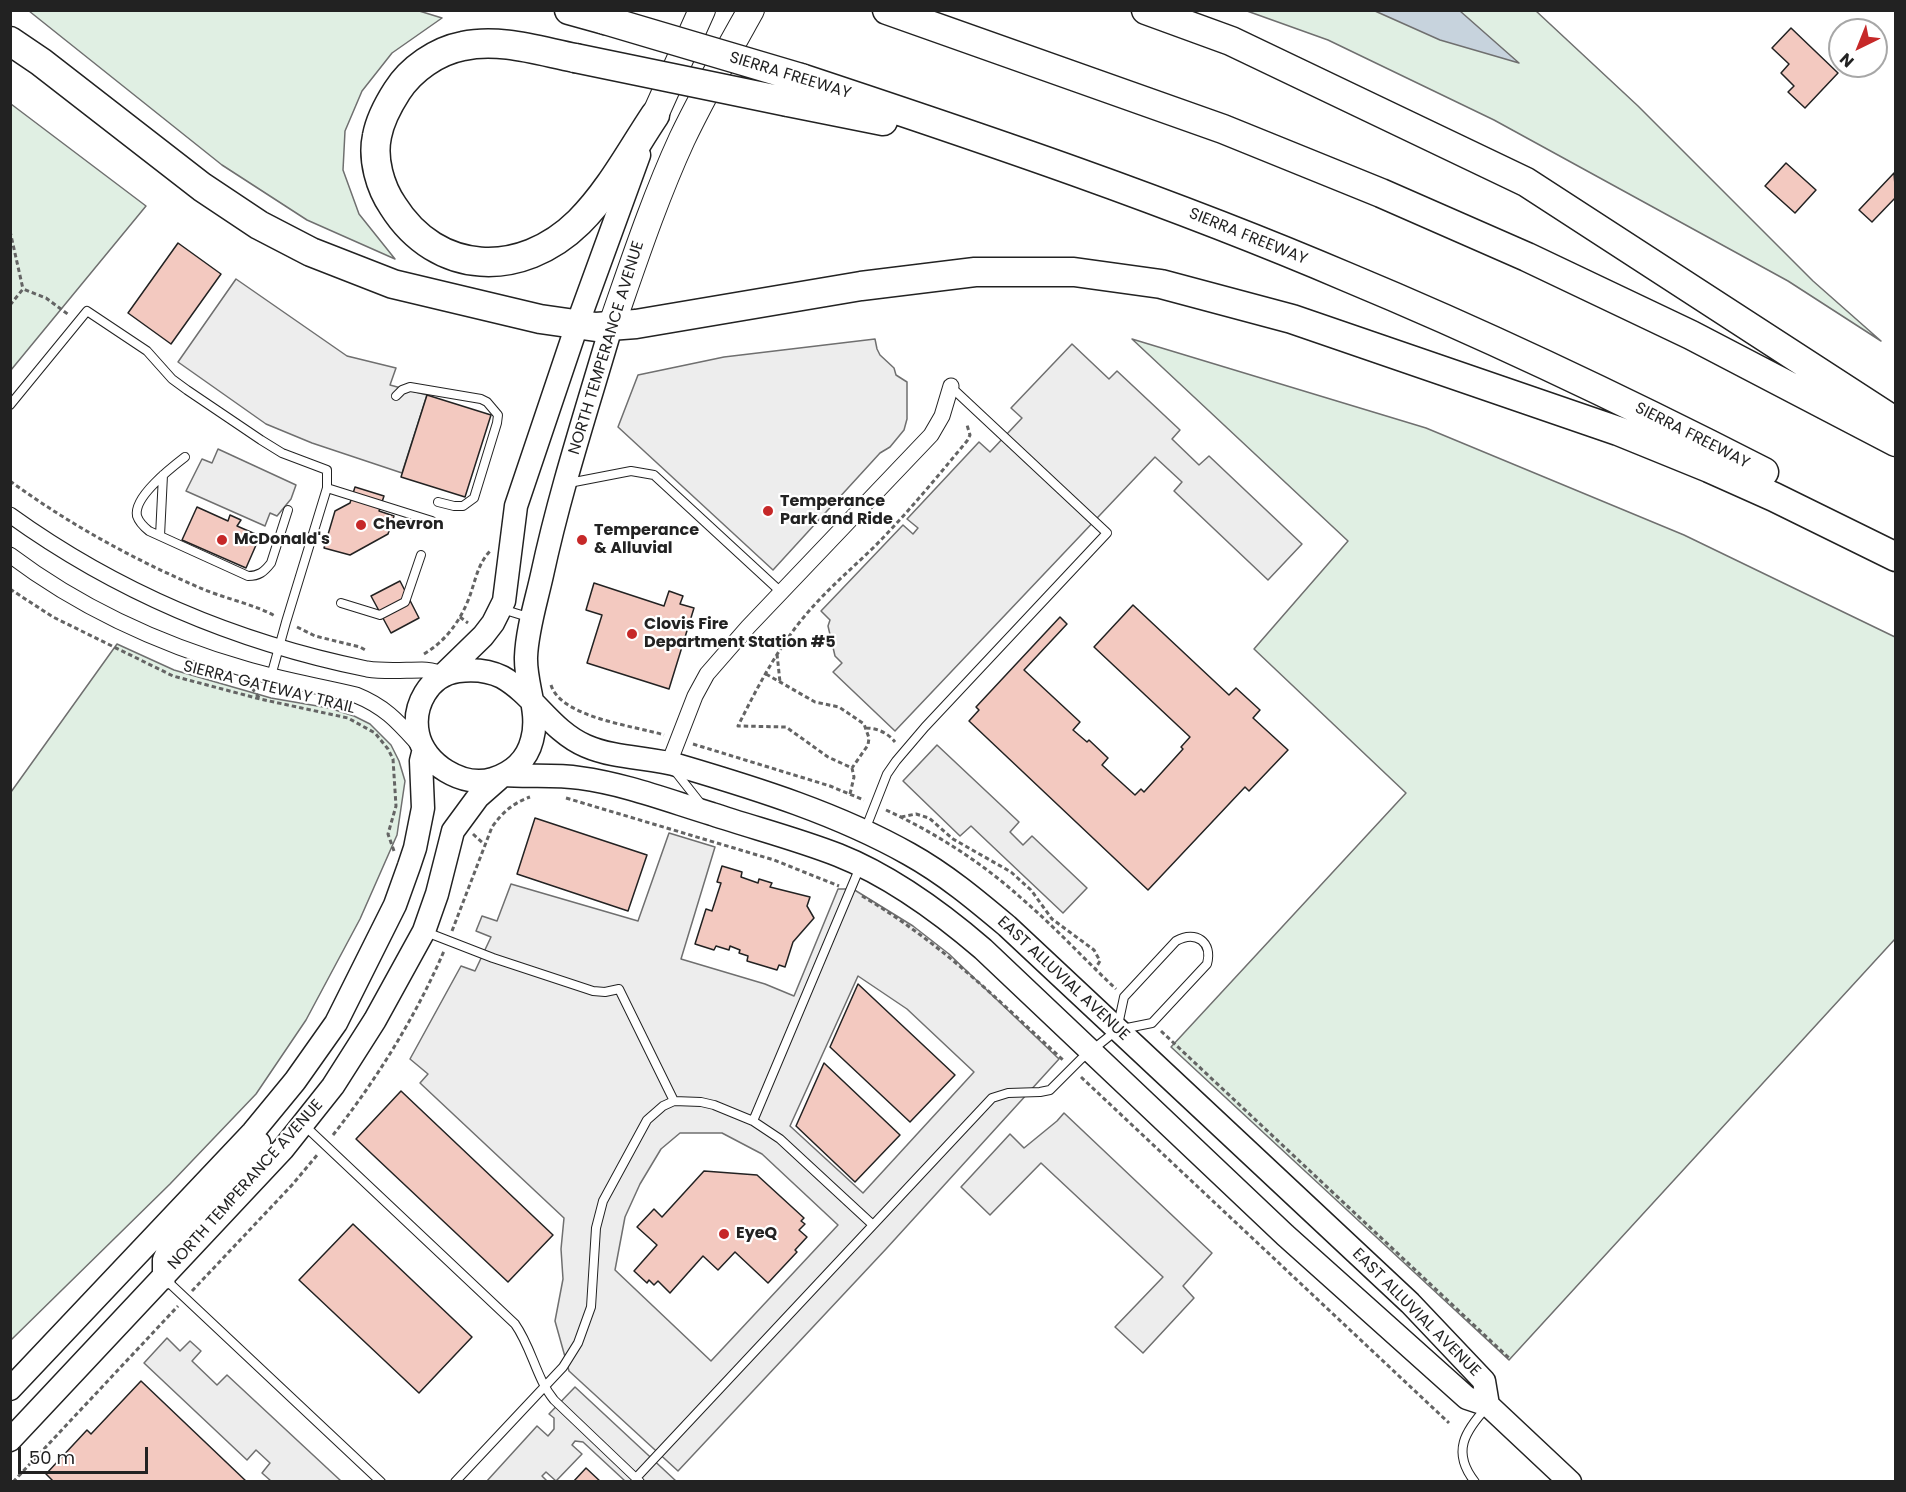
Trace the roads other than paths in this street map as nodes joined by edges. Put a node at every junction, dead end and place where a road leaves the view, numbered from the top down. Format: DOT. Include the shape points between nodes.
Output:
graph roads {
  1 [pos="569,10"];
  2 [pos="702,10"];
  3 [pos="751,10"];
  4 [pos="887,10"];
  5 [pos="1146,10"];
  6 [pos="10,40"];
  7 [pos="794,90"];
  8 [pos="655,115"];
  9 [pos="577,325"];
  10 [pos="611,327"];
  11 [pos="951,386"];
  12 [pos="396,396"];
  13 [pos="10,405"];
  14 [pos="1896,422"];
  15 [pos="1896,442"];
  16 [pos="185,457"];
  17 [pos="163,475"];
  18 [pos="565,484"];
  19 [pos="327,488"];
  20 [pos="438,502"];
  21 [pos="288,510"];
  22 [pos="10,515"];
  23 [pos="432,520"];
  24 [pos="160,536"];
  25 [pos="1896,544"];
  26 [pos="10,555"];
  27 [pos="421,555"];
  28 [pos="1896,557"];
  29 [pos="782,593"];
  30 [pos="341,603"];
  31 [pos="500,608"];
  32 [pos="532,618"];
  33 [pos="278,647"];
  34 [pos="444,674"];
  35 [pos="271,676"];
  36 [pos="534,706"];
  37 [pos="424,749"];
  38 [pos="669,763"];
  39 [pos="502,775"];
  40 [pos="707,813"];
  41 [pos="864,831"];
  42 [pos="861,866"];
  43 [pos="424,932"];
  44 [pos="1117,1030"];
  45 [pos="1092,1050"];
  46 [pos="284,1094"];
  47 [pos="674,1101"];
  48 [pos="753,1120"];
  49 [pos="303,1125"];
  50 [pos="873,1225"];
  51 [pos="164,1278"];
  52 [pos="544,1388"];
  53 [pos="10,1389"];
  54 [pos="1488,1405"];
  55 [pos="10,1440"];
  56 [pos="638,1480"];
  57 [pos="381,1482"];
  58 [pos="456,1482"];
  59 [pos="1475,1482"];
  60 [pos="1570,1482"];
  1 -- 7 [label="highway, SIERRA FREEWAY, bridge"];
  2 -- 8 [label="main road, NORTH TEMPERANCE AVENUE"];
  3 -- 10 [label="main road, NORTH TEMPERANCE AVENUE" via="682,141 646,226"];
  4 -- 15 [label="highway" via="1223,129 1381,194 1527,257 1691,335"];
  5 -- 14 [label="highway" via="1231,41 1526,182"];
  6 -- 9 [label="highway" via="202,187 259,225 311,252 393,284"];
  7 -- 8 [label="highway, bridge" via="493,43 462,46 427,61 400,86 382,119 376,157 387,197 414,234 447,255 472,262 504,261 536,251 578,223 599,200"];
  7 -- 25 [label="highway, SIERRA FREEWAY" via="1006,146 1346,276 1550,366"];
  8 -- 9 [label="main road, NORTH TEMPERANCE AVENUE"];
  9 -- 10 [label="highway"];
  9 -- 31 [label="main road, NORTH TEMPERANCE AVENUE" via="516,506 506,590"];
  10 -- 18 [label="main road, NORTH TEMPERANCE AVENUE"];
  10 -- 28 [label="highway" via="861,286 975,272 1074,272 1161,284 1292,319 1618,431 1774,497"];
  11 -- 29 [label="street" via="942,416 931,435"];
  11 -- 41 [label="lane" via="1107,533 905,750 887,774"];
  12 -- 20 [label="lane" via="410,387 481,399 498,415 474,498 463,506"];
  13 -- 19 [label="lane" via="87,311 147,351 179,384 261,440 282,453 327,470"];
  16 -- 17 [label="lane"];
  17 -- 24 [label="lane"];
  17 -- 24 [label="lane" via="137,512 142,525"];
  18 -- 29 [label="lane" via="632,471 654,475"];
  18 -- 32 [label="main road, NORTH TEMPERANCE AVENUE"];
  19 -- 23 [label="lane"];
  19 -- 33 [label="lane"];
  21 -- 24 [label="lane" via="271,563 256,576 248,576"];
  22 -- 33 [label="street" via="67,554 123,585 180,612"];
  26 -- 35 [label="street" via="78,598 138,628 210,658"];
  27 -- 30 [label="lane" via="405,602 380,615"];
  29 -- 38 [label="street" via="700,685"];
  31 -- 32 [label="lane"];
  31 -- 34 [label="main road, NORTH TEMPERANCE AVENUE" via="483,636"];
  32 -- 36 [label="main road, NORTH TEMPERANCE AVENUE" via="526,666"];
  33 -- 34 [label="street" via="370,669"];
  33 -- 35 [label="lane"];
  34 -- 36 [label="main road" via="483,670 514,686"];
  34 -- 37 [label="main road" via="427,690 419,706 418,734"];
  35 -- 37 [label="street" via="370,700 398,720"];
  36 -- 38 [label="main road, EAST ALLUVIAL AVENUE" via="564,734 586,746"];
  36 -- 39 [label="main road" via="534,733 529,748 521,762"];
  37 -- 39 [label="main road" via="458,777 481,781"];
  37 -- 46 [label="main road, NORTH TEMPERANCE AVENUE" via="420,828 395,905 336,1023"];
  38 -- 40 [label="lane"];
  38 -- 41 [label="main road, EAST ALLUVIAL AVENUE" via="794,803"];
  39 -- 40 [label="main road, EAST ALLUVIAL AVENUE" via="582,778"];
  39 -- 43 [label="main road, NORTH TEMPERANCE AVENUE" via="478,797 453,831"];
  40 -- 42 [label="main road, EAST ALLUVIAL AVENUE" via="821,849"];
  41 -- 44 [label="main road, EAST ALLUVIAL AVENUE" via="908,853 963,890"];
  42 -- 45 [label="main road, EAST ALLUVIAL AVENUE" via="960,928"];
  42 -- 48 [label="lane"];
  43 -- 47 [label="lane" via="593,991 619,988"];
  43 -- 49 [label="main road, NORTH TEMPERANCE AVENUE" via="358,1047"];
  44 -- 44 [label="lane" via="1152,1023 1207,964 1208,951 1203,941 1191,936 1176,941 1124,997"];
  44 -- 45 [label="lane"];
  44 -- 54 [label="main road, EAST ALLUVIAL AVENUE" via="1410,1303 1484,1381"];
  45 -- 50 [label="lane" via="1050,1090 992,1098"];
  45 -- 54 [label="main road, EAST ALLUVIAL AVENUE" via="1342,1287 1467,1398"];
  46 -- 51 [label="main road" via="254,1152 166,1253"];
  46 -- 53 [label="main road, NORTH TEMPERANCE AVENUE" via="245,1141"];
  47 -- 48 [label="lane" via="714,1105"];
  47 -- 52 [label="lane" via="647,1120 603,1200 596,1228 593,1296 585,1330"];
  48 -- 50 [label="lane" via="780,1139"];
  49 -- 51 [label="main road, NORTH TEMPERANCE AVENUE"];
  49 -- 52 [label="lane" via="515,1324"];
  50 -- 56 [label="lane"];
  51 -- 55 [label="main road, NORTH TEMPERANCE AVENUE"];
  51 -- 57 [label="lane"];
  52 -- 56 [label="lane"];
  52 -- 58 [label="lane"];
  54 -- 59 [label="lane" via="1462,1445 1463,1460"];
  54 -- 60 [label="main road, EAST ALLUVIAL AVENUE"];
}
